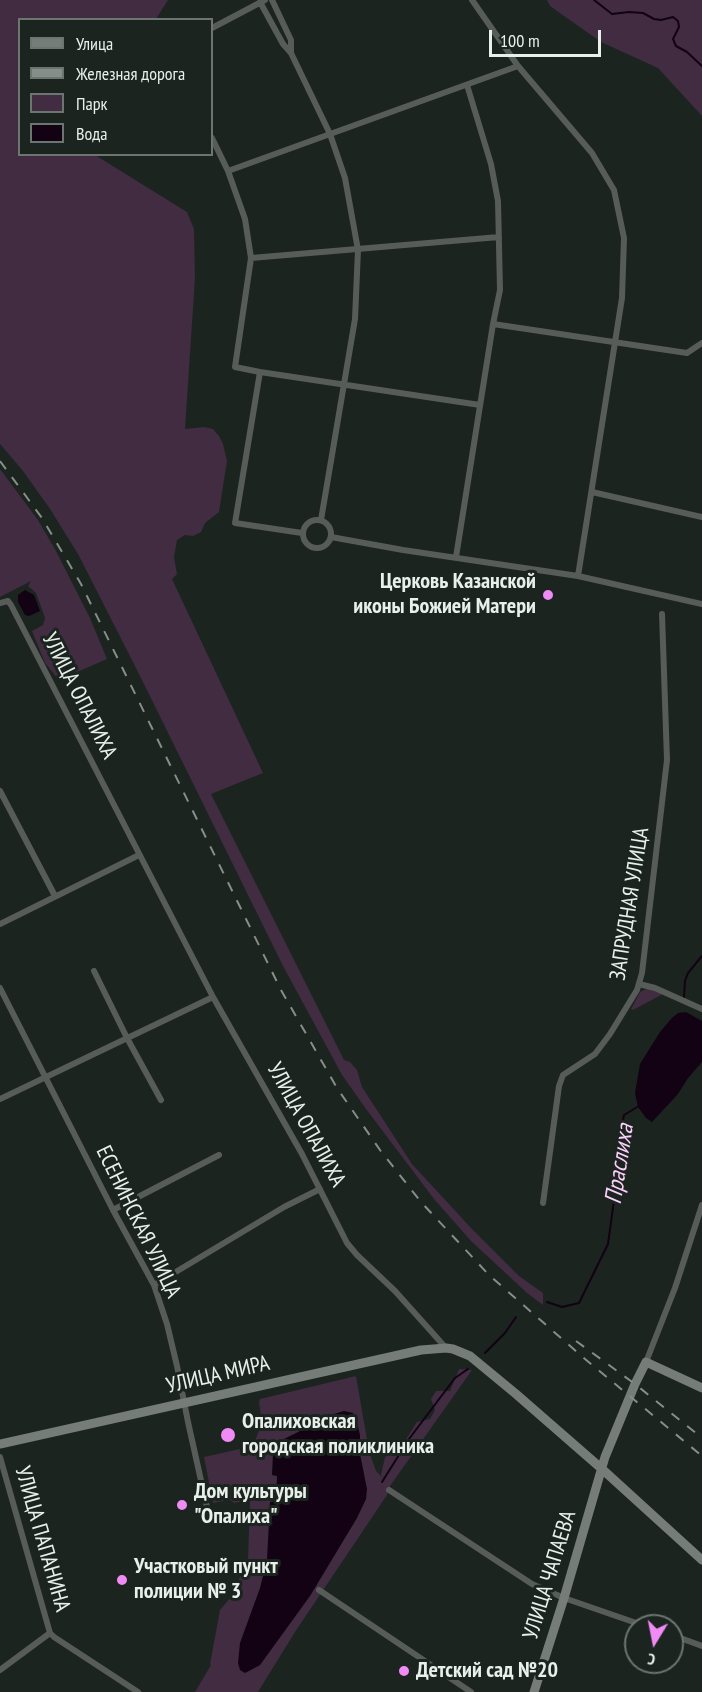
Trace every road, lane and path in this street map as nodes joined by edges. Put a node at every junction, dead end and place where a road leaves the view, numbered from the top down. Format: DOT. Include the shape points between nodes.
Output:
graph roads {
  1 [pos="272,0"];
  2 [pos="472,0"];
  3 [pos="263,1"];
  4 [pos="213,27"];
  5 [pos="291,52"];
  6 [pos="518,66"];
  7 [pos="467,85"];
  8 [pos="330,134"];
  9 [pos="213,140"];
  10 [pos="228,171"];
  11 [pos="499,237"];
  12 [pos="357,249"];
  13 [pos="251,258"];
  14 [pos="493,324"];
  15 [pos="614,343"];
  16 [pos="702,343"];
  17 [pos="260,372"];
  18 [pos="343,385"];
  19 [pos="480,405"];
  20 [pos="592,492"];
  21 [pos="702,517"];
  22 [pos="321,520"];
  23 [pos="303,533"];
  24 [pos="331,537"];
  25 [pos="456,557"];
  26 [pos="578,576"];
  27 [pos="0,603"];
  28 [pos="702,604"];
  29 [pos="662,614"];
  30 [pos="0,791"];
  31 [pos="139,855"];
  32 [pos="55,896"];
  33 [pos="0,924"];
  34 [pos="94,971"];
  35 [pos="639,984"];
  36 [pos="0,988"];
  37 [pos="213,997"];
  38 [pos="702,1010"];
  39 [pos="127,1038"];
  40 [pos="45,1077"];
  41 [pos="0,1099"];
  42 [pos="161,1100"];
  43 [pos="219,1155"];
  44 [pos="320,1189"];
  45 [pos="543,1203"];
  46 [pos="702,1205"];
  47 [pos="113,1210"];
  48 [pos="154,1285"];
  49 [pos="446,1348"];
  50 [pos="646,1362"];
  51 [pos="702,1388"];
  52 [pos="183,1402"];
  53 [pos="0,1444"];
  54 [pos="0,1457"];
  55 [pos="602,1469"];
  56 [pos="389,1490"];
  57 [pos="210,1521"];
  58 [pos="702,1560"];
  59 [pos="319,1590"];
  60 [pos="564,1598"];
  61 [pos="624,1619"];
  62 [pos="50,1633"];
  63 [pos="684,1639"];
  64 [pos="702,1646"];
  65 [pos="0,1670"];
  66 [pos="138,1692"];
  67 [pos="471,1692"];
  68 [pos="534,1692"];
  1 -- 5 [label="street" via="291,40"];
  2 -- 6 [label="street"];
  3 -- 4 [label="street"];
  3 -- 5 [label="street" via="283,44"];
  5 -- 8 [label="street"];
  6 -- 7 [label="street"];
  6 -- 15 [label="street" via="592,153 614,190 624,238"];
  7 -- 8 [label="street"];
  7 -- 11 [label="street" via="491,164"];
  8 -- 10 [label="street"];
  8 -- 12 [label="street" via="345,178"];
  9 -- 10 [label="street"];
  10 -- 13 [label="street" via="245,219"];
  11 -- 12 [label="street"];
  11 -- 14 [label="street" via="500,290"];
  12 -- 13 [label="street"];
  12 -- 18 [label="street" via="355,319"];
  13 -- 17 [label="street" via="235,367"];
  14 -- 15 [label="street"];
  14 -- 19 [label="street"];
  15 -- 16 [label="street" via="687,353"];
  15 -- 20 [label="street"];
  17 -- 18 [label="street"];
  17 -- 23 [label="street" via="236,523"];
  18 -- 19 [label="street"];
  18 -- 22 [label="street"];
  19 -- 25 [label="street"];
  20 -- 21 [label="street"];
  20 -- 26 [label="street"];
  22 -- 23 [label="street" via="305,525"];
  22 -- 24 [label="street" via="328,523"];
  23 -- 24 [label="street" via="305,541 316,548 327,544"];
  24 -- 25 [label="street"];
  25 -- 26 [label="street"];
  26 -- 28 [label="street"];
  27 -- 31 [label="street, УЛИЦА ОПАЛИХА" via="8,601"];
  29 -- 35 [label="street, ЗАПРУДНАЯ УЛИЦА" via="668,760"];
  30 -- 32 [label="street"];
  31 -- 32 [label="street"];
  31 -- 37 [label="street, УЛИЦА ОПАЛИХА"];
  32 -- 33 [label="street"];
  34 -- 39 [label="street"];
  35 -- 38 [label="street"];
  35 -- 45 [label="street, ЗАПРУДНАЯ УЛИЦА" via="596,1054 563,1075"];
  36 -- 40 [label="street, ЕСЕНИНСКАЯ УЛИЦА"];
  37 -- 39 [label="street"];
  37 -- 44 [label="street, УЛИЦА ОПАЛИХА"];
  39 -- 40 [label="street"];
  39 -- 42 [label="street"];
  40 -- 41 [label="street"];
  40 -- 47 [label="street, ЕСЕНИНСКАЯ УЛИЦА"];
  43 -- 47 [label="street"];
  44 -- 48 [label="street"];
  44 -- 49 [label="street, УЛИЦА ОПАЛИХА" via="347,1243"];
  46 -- 50 [label="street"];
  47 -- 48 [label="street, ЕСЕНИНСКАЯ УЛИЦА"];
  48 -- 52 [label="street, ЕСЕНИНСКАЯ УЛИЦА" via="167,1324"];
  49 -- 52 [label="street, УЛИЦА МИРА" via="421,1350"];
  49 -- 55 [label="street, УЛИЦА ОПАЛИХА" via="470,1356"];
  50 -- 51 [label="street"];
  50 -- 55 [label="street, УЛИЦА ЧАПАЕВА"];
  52 -- 53 [label="street, УЛИЦА МИРА"];
  52 -- 57 [label="street, ЕСЕНИНСКАЯ УЛИЦА"];
  54 -- 62 [label="street, УЛИЦА ПАПАНИНА"];
  55 -- 58 [label="street, УЛИЦА ОПАЛИХА"];
  55 -- 60 [label="street, УЛИЦА ЧАПАЕВА"];
  56 -- 60 [label="street" via="532,1584"];
  59 -- 67 [label="street"];
  60 -- 61 [label="street"];
  60 -- 68 [label="street, УЛИЦА ЧАПАЕВА"];
  62 -- 65 [label="street"];
  62 -- 66 [label="street, УЛИЦА ПАПАНИНА"];
  63 -- 64 [label="street"];
}
